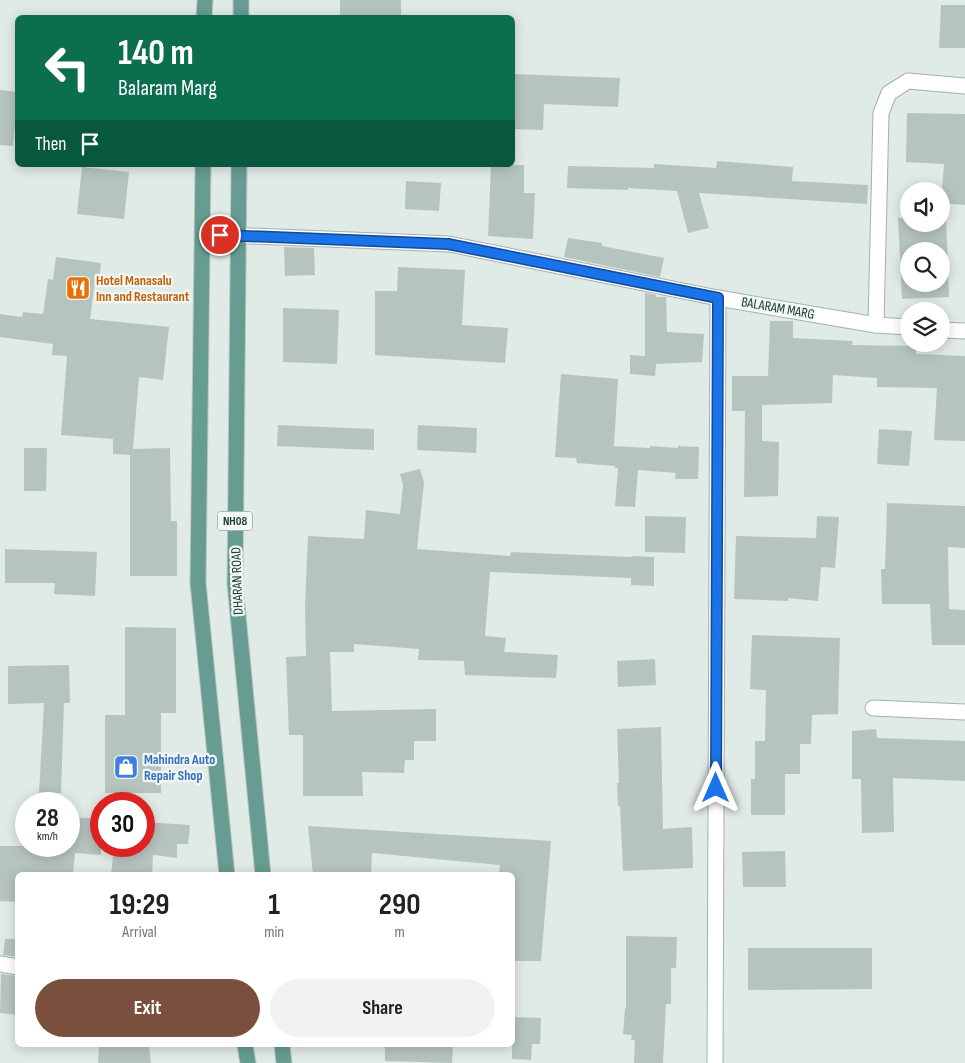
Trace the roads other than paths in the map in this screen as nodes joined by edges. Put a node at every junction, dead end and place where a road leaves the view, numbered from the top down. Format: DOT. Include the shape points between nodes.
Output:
graph roads {
  1 [pos="205,0"];
  2 [pos="241,0"];
  3 [pos="204,15"];
  4 [pos="240,15"];
  5 [pos="965,86"];
  6 [pos="203,167"];
  7 [pos="239,167"];
  8 [pos="202,234"];
  9 [pos="238,235"];
  10 [pos="718,298"];
  11 [pos="876,325"];
  12 [pos="900,326"];
  13 [pos="950,330"];
  14 [pos="965,331"];
  15 [pos="873,708"];
  16 [pos="965,712"];
  17 [pos="227,872"];
  18 [pos="264,872"];
  19 [pos="0,964"];
  20 [pos="15,966"];
  21 [pos="245,1047"];
  22 [pos="282,1047"];
  23 [pos="248,1063"];
  24 [pos="284,1063"];
  25 [pos="715,1063"];
  1 -- 3 [label="main road"];
  2 -- 4 [label="main road"];
  5 -- 11 [label="street" via="908,81 889,93 886,99 882,113"];
  6 -- 8 [label="main road, NH08"];
  7 -- 9 [label="main road, DHARAN ROAD / NH08"];
  8 -- 9 [label="street, BALARAM MARG"];
  8 -- 17 [label="main road, NH08" via="198,584"];
  9 -- 10 [label="street, BALARAM MARG" via="448,244"];
  9 -- 18 [label="main road, DHARAN ROAD / NH08" via="235,584"];
  10 -- 11 [label="street, BALARAM MARG"];
  10 -- 25 [label="street"];
  11 -- 12 [label="street, BALARAM MARG"];
  13 -- 14 [label="street"];
  15 -- 16 [label="street"];
  19 -- 20 [label="street"];
  21 -- 23 [label="main road"];
  22 -- 24 [label="main road"];
}
